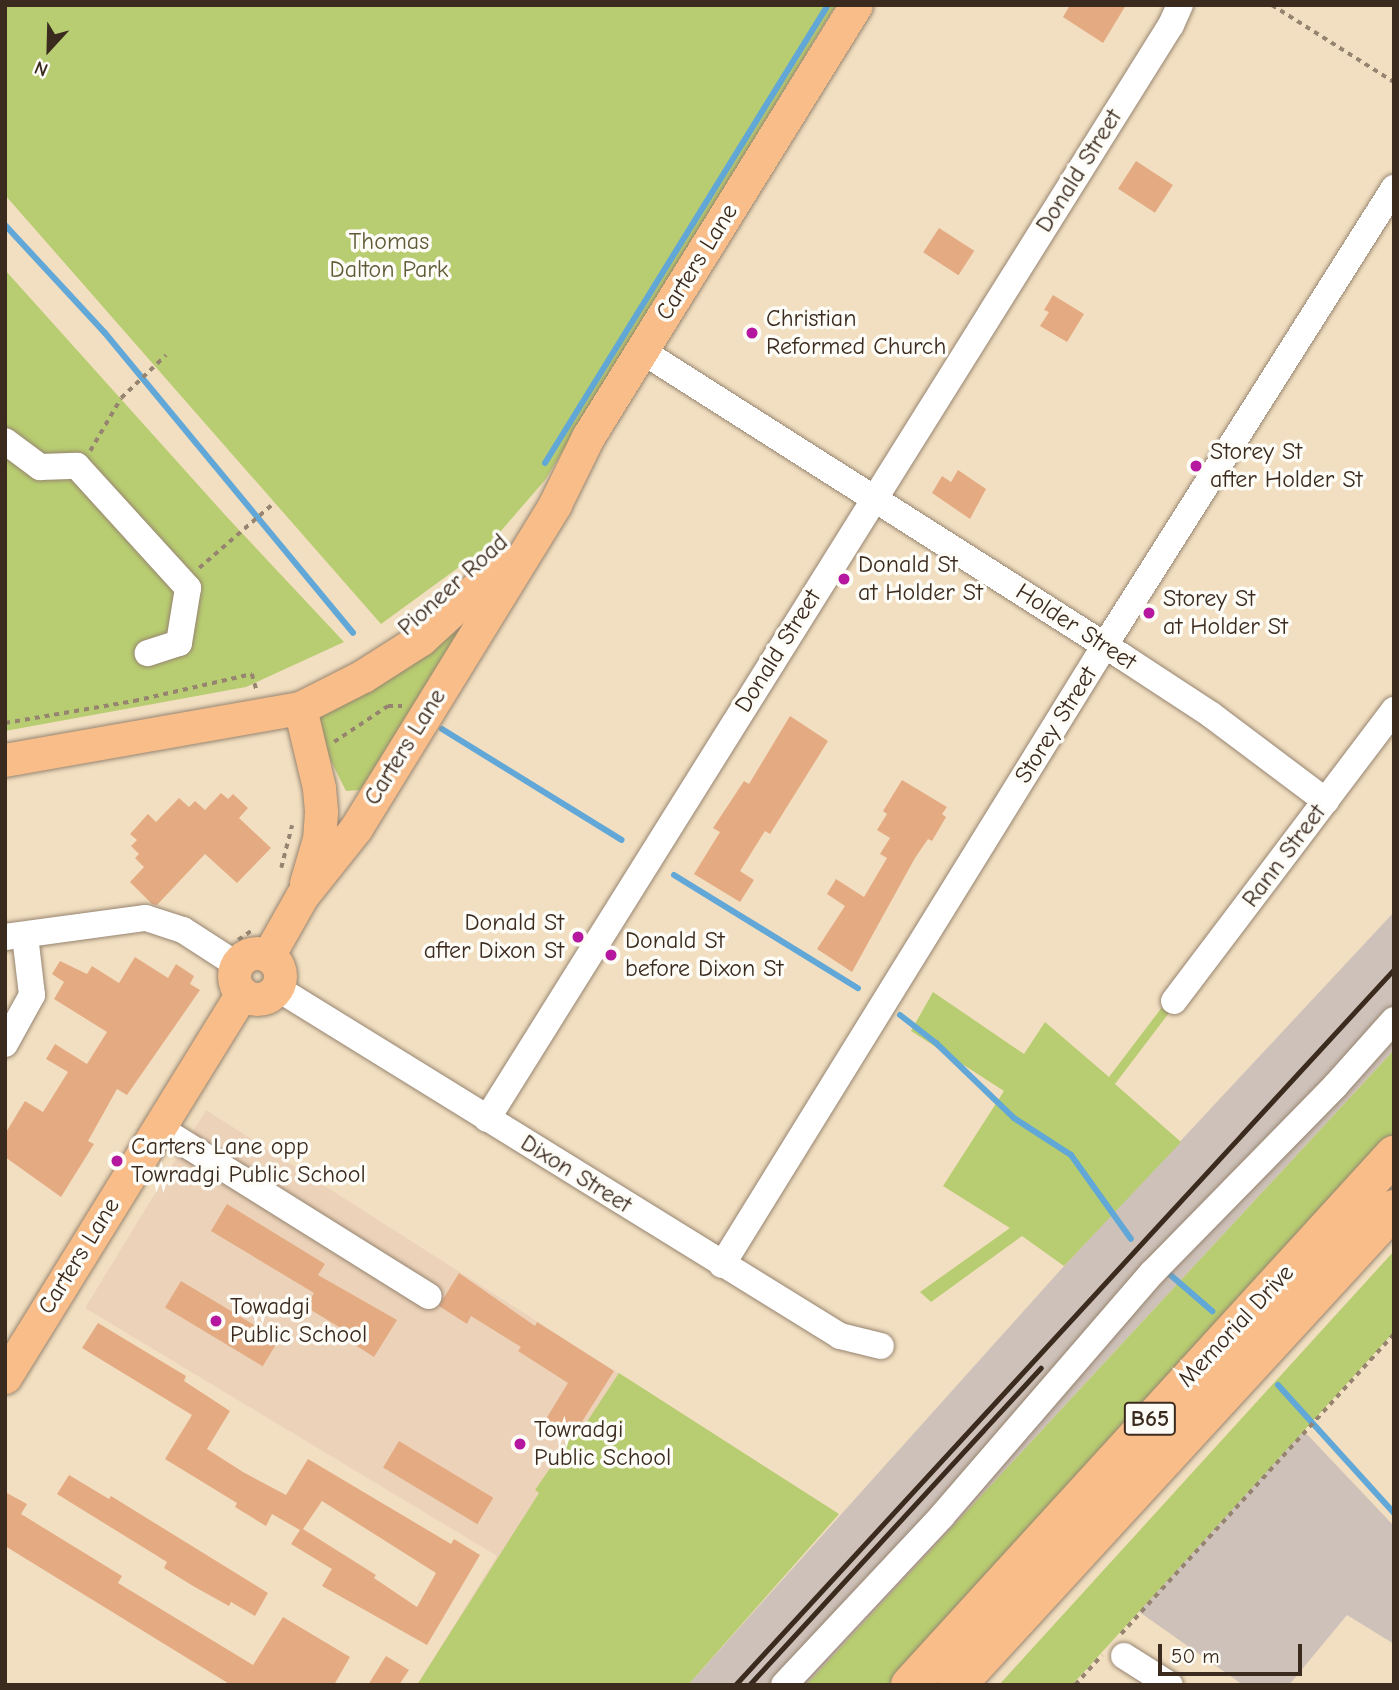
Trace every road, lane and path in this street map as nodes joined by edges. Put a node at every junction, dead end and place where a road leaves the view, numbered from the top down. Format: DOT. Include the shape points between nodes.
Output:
graph roads {
  1 [pos="856,5"];
  2 [pos="1180,5"];
  3 [pos="1272,5"];
  4 [pos="1394,82"];
  5 [pos="1394,188"];
  6 [pos="642,351"];
  7 [pos="166,355"];
  8 [pos="588,437"];
  9 [pos="5,441"];
  10 [pos="77,466"];
  11 [pos="874,498"];
  12 [pos="274,503"];
  13 [pos="544,522"];
  14 [pos="491,576"];
  15 [pos="183,582"];
  16 [pos="1105,645"];
  17 [pos="148,653"];
  18 [pos="300,708"];
  19 [pos="1394,710"];
  20 [pos="264,715"];
  21 [pos="424,718"];
  22 [pos="5,723"];
  23 [pos="5,760"];
  24 [pos="316,774"];
  25 [pos="375,796"];
  26 [pos="1326,801"];
  27 [pos="293,823"];
  28 [pos="291,886"];
  29 [pos="257,922"];
  30 [pos="15,936"];
  31 [pos="268,956"];
  32 [pos="236,966"];
  33 [pos="278,988"];
  34 [pos="1174,1001"];
  35 [pos="1394,1020"];
  36 [pos="5,1044"];
  37 [pos="487,1119"];
  38 [pos="158,1127"];
  39 [pos="1394,1155"];
  40 [pos="1394,1209"];
  41 [pos="722,1265"];
  42 [pos="428,1296"];
  43 [pos="1394,1334"];
  44 [pos="881,1346"];
  45 [pos="5,1377"];
  46 [pos="1113,1652"];
  47 [pos="784,1685"];
  48 [pos="910,1685"];
  49 [pos="957,1685"];
  50 [pos="1075,1685"];
  51 [pos="1170,1685"];
  1 -- 6 [label="main road, Carters Lane"];
  2 -- 11 [label="street, Donald Street"];
  3 -- 4 [label="path"];
  5 -- 16 [label="street, Storey Street"];
  6 -- 8 [label="main road, Carters Lane"];
  6 -- 11 [label="street, Holder Street"];
  7 -- 10 [label="path" via="121,398 96,445"];
  8 -- 13 [label="main road, Carters Lane"];
  8 -- 18 [label="main road, Pioneer Road" via="508,537 474,571 407,629 317,682"];
  9 -- 10 [label="street" via="40,467"];
  10 -- 15 [label="street"];
  11 -- 16 [label="street, Holder Street"];
  11 -- 37 [label="street, Donald Street"];
  12 -- 15 [label="path"];
  13 -- 14 [label="main road, Carters Lane"];
  13 -- 21 [label="main road, Carters Lane"];
  14 -- 18 [label="main road, Pioneer Road" via="393,659"];
  15 -- 17 [label="street" via="188,588 179,643"];
  16 -- 26 [label="street, Holder Street" via="1210,714"];
  16 -- 41 [label="street, Storey Street"];
  18 -- 20 [label="main road, Pioneer Road"];
  18 -- 24 [label="main road, Carters Lane"];
  19 -- 26 [label="street, Rann Street"];
  20 -- 22 [label="path" via="252,674 134,701"];
  20 -- 23 [label="main road, Pioneer Road"];
  21 -- 24 [label="path" via="400,704 388,706"];
  21 -- 25 [label="main road, Carters Lane"];
  24 -- 25 [label="main road" via="347,804 362,804"];
  24 -- 28 [label="main road, Carters Lane" via="319,839"];
  25 -- 28 [label="main road, Carters Lane" via="341,849"];
  26 -- 34 [label="street, Rann Street"];
  27 -- 28 [label="path"];
  28 -- 31 [label="main road, Carters Lane"];
  29 -- 32 [label="path" via="240,940"];
  30 -- 32 [label="street" via="146,918 183,930"];
  30 -- 36 [label="street" via="32,995"];
  31 -- 32 [label="main road" via="247,955"];
  31 -- 33 [label="main road" via="278,966"];
  32 -- 33 [label="main road" via="261,999"];
  32 -- 38 [label="main road, Carters Lane"];
  33 -- 37 [label="street, Dixon Street"];
  35 -- 47 [label="street" via="1152,1273 942,1516"];
  37 -- 41 [label="street, Dixon Street"];
  38 -- 42 [label="street"];
  38 -- 45 [label="main road, Carters Lane"];
  39 -- 48 [label="highway, Memorial Drive / B65"];
  40 -- 49 [label="highway, Memorial Drive / B65"];
  41 -- 44 [label="street, Dixon Street" via="840,1336"];
  43 -- 46 [label="path"];
  46 -- 50 [label="path"];
  46 -- 51 [label="street"];
}
